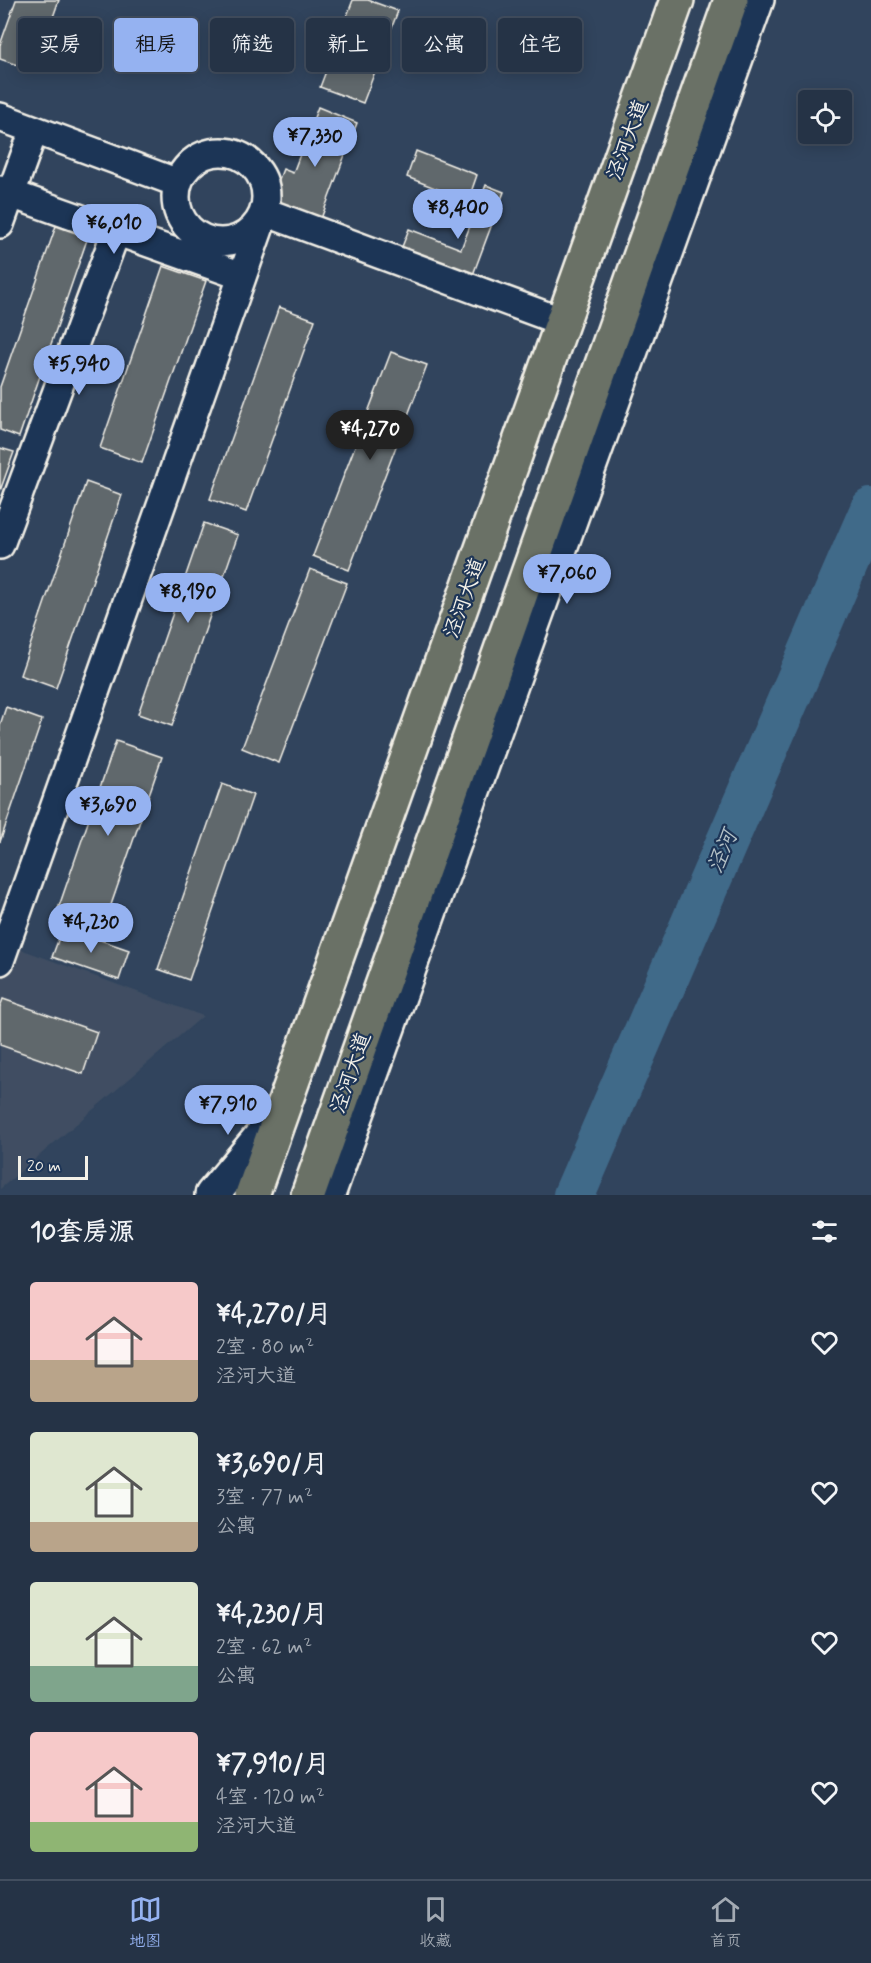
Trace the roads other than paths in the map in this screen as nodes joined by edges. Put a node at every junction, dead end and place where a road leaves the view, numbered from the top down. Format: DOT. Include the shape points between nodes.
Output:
graph roads {
  1 [pos="677,0"];
  2 [pos="731,0"];
  3 [pos="760,0"];
  4 [pos="0,117"];
  5 [pos="34,130"];
  6 [pos="178,183"];
  7 [pos="5,192"];
  8 [pos="265,212"];
  9 [pos="0,224"];
  10 [pos="116,232"];
  11 [pos="242,276"];
  12 [pos="563,322"];
  13 [pos="0,545"];
  14 [pos="0,961"];
  15 [pos="283,1110"];
  16 [pos="212,1195"];
  17 [pos="252,1195"];
  18 [pos="308,1195"];
  19 [pos="332,1195"];
  1 -- 12 [label="main road, 泾河大道"];
  2 -- 18 [label="main road, 泾河大道"];
  3 -- 19 [label="street"];
  4 -- 5 [label="street"];
  5 -- 6 [label="street"];
  5 -- 7 [label="street"];
  6 -- 8 [label="street" via="180,218 191,232 207,241 224,243 242,238 256,227"];
  6 -- 8 [label="street" via="187,167 201,156 218,151 236,153 262,177 267,194"];
  7 -- 9 [label="street"];
  7 -- 10 [label="street"];
  8 -- 11 [label="street"];
  8 -- 12 [label="street"];
  10 -- 11 [label="street"];
  10 -- 13 [label="street"];
  11 -- 14 [label="street"];
  12 -- 15 [label="main road, 泾河大道"];
  15 -- 16 [label="main road"];
  15 -- 17 [label="main road, 泾河大道"];
}
